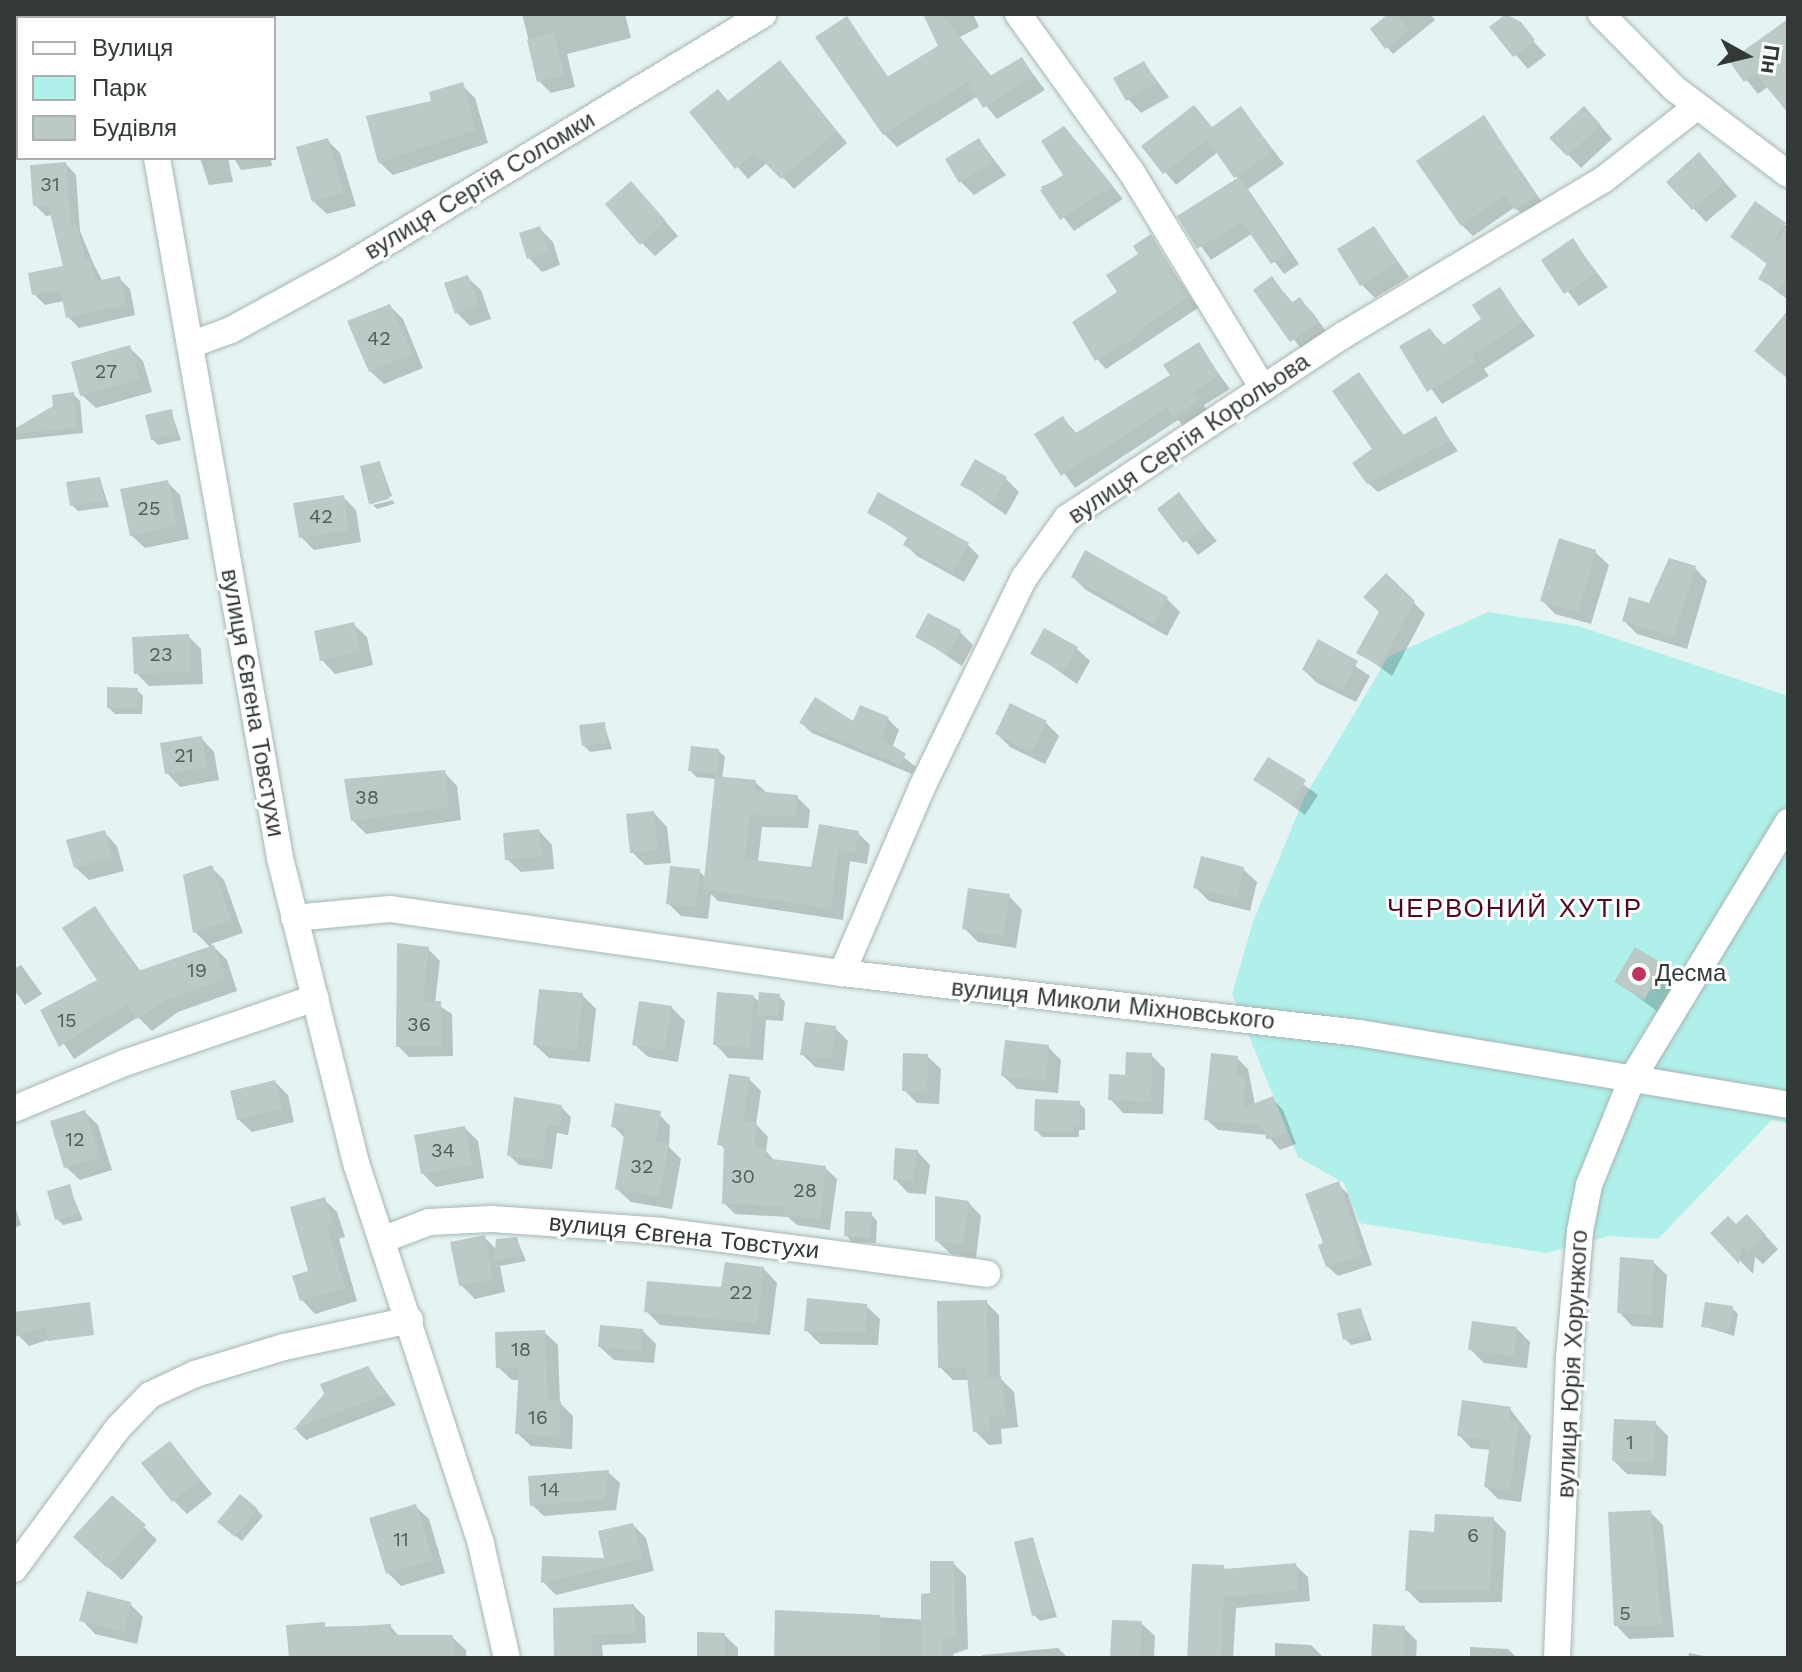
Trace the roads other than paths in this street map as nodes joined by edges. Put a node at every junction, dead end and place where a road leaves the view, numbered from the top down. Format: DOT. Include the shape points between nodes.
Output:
graph roads {
  1 [pos="763,14"];
  2 [pos="1018,14"];
  3 [pos="1601,14"];
  4 [pos="1696,107"];
  5 [pos="157,160"];
  6 [pos="1788,174"];
  7 [pos="190,345"];
  8 [pos="1263,388"];
  9 [pos="1788,822"];
  10 [pos="294,918"];
  11 [pos="842,973"];
  12 [pos="315,998"];
  13 [pos="1632,1079"];
  14 [pos="1788,1105"];
  15 [pos="14,1109"];
  16 [pos="382,1240"];
  17 [pos="987,1274"];
  18 [pos="410,1320"];
  19 [pos="14,1569"];
  20 [pos="507,1658"];
  21 [pos="1557,1658"];
  1 -- 7 [label="street, вулиця Сергія Соломки" via="346,267 231,330"];
  2 -- 8 [label="street" via="1131,171"];
  3 -- 4 [label="street"];
  4 -- 6 [label="street"];
  4 -- 8 [label="street, вулиця Сергія Корольова" via="1591,187"];
  5 -- 7 [label="street, вулиця Євгена Товстухи"];
  7 -- 10 [label="street, вулиця Євгена Товстухи" via="271,815"];
  8 -- 11 [label="street, вулиця Сергія Корольова" via="1090,499 1035,558 922,787"];
  9 -- 13 [label="street" via="1707,947"];
  10 -- 11 [label="street, вулиця Миколи Міхновського" via="390,909"];
  10 -- 12 [label="street, вулиця Євгена Товстухи"];
  11 -- 13 [label="street, вулиця Миколи Міхновського" via="1346,1032"];
  12 -- 15 [label="street" via="127,1062"];
  12 -- 16 [label="street, вулиця Євгена Товстухи" via="354,1154"];
  13 -- 14 [label="street, вулиця Миколи Міхновського"];
  13 -- 21 [label="street, вулиця Юрія Хорунжого" via="1599,1156 1580,1231"];
  16 -- 17 [label="street, вулиця Євгена Товстухи" via="429,1222 474,1218 662,1231"];
  16 -- 18 [label="street, вулиця Євгена Товстухи"];
  18 -- 19 [label="street" via="270,1351 195,1374 150,1395 118,1428"];
  18 -- 20 [label="street, вулиця Євгена Товстухи" via="481,1544"];
}
